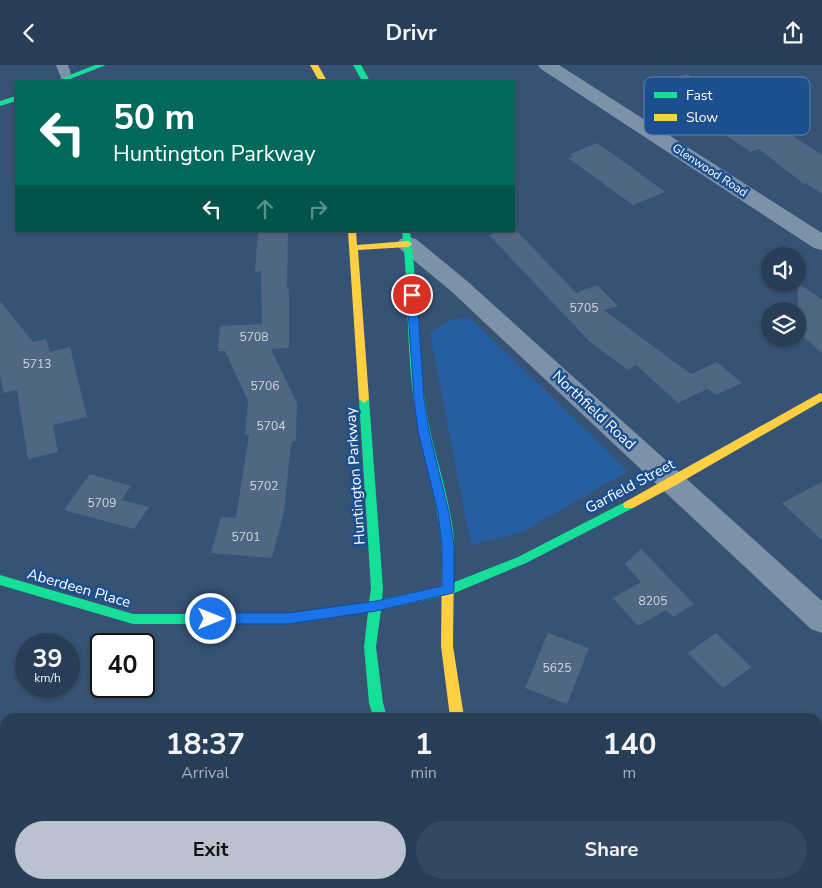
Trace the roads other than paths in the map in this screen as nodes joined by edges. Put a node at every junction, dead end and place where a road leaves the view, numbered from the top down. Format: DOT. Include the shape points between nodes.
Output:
graph roads {
  1 [pos="62,65"];
  2 [pos="102,65"];
  3 [pos="314,65"];
  4 [pos="357,65"];
  5 [pos="547,65"];
  6 [pos="63,80"];
  7 [pos="322,80"];
  8 [pos="365,80"];
  9 [pos="15,98"];
  10 [pos="0,104"];
  11 [pos="644,128"];
  12 [pos="655,135"];
  13 [pos="352,232"];
  14 [pos="407,238"];
  15 [pos="822,243"];
  16 [pos="353,248"];
  17 [pos="820,397"];
  18 [pos="672,482"];
  19 [pos="0,580"];
  20 [pos="448,590"];
  21 [pos="376,606"];
  22 [pos="822,620"];
  23 [pos="379,713"];
  24 [pos="455,713"];
  1 -- 6 [label="lane"];
  2 -- 6 [label="street"];
  3 -- 7 [label="street"];
  4 -- 8 [label="street"];
  5 -- 11 [label="street, Glenwood Road"];
  9 -- 10 [label="street"];
  12 -- 15 [label="street, Glenwood Road"];
  13 -- 16 [label="street, Huntington Parkway"];
  14 -- 16 [label="street"];
  14 -- 18 [label="street, Northfield Road"];
  14 -- 20 [label="street" via="419,399 443,513 448,546"];
  16 -- 21 [label="street, Huntington Parkway" via="376,560"];
  17 -- 18 [label="street, Garfield Street"];
  18 -- 20 [label="street, Garfield Street" via="522,560"];
  18 -- 22 [label="street, Northfield Road"];
  19 -- 21 [label="street, Aberdeen Place" via="134,619 288,619"];
  20 -- 21 [label="street, Aberdeen Place"];
  20 -- 24 [label="street" via="447,646"];
  21 -- 23 [label="street, Huntington Parkway" via="370,647"];
}
